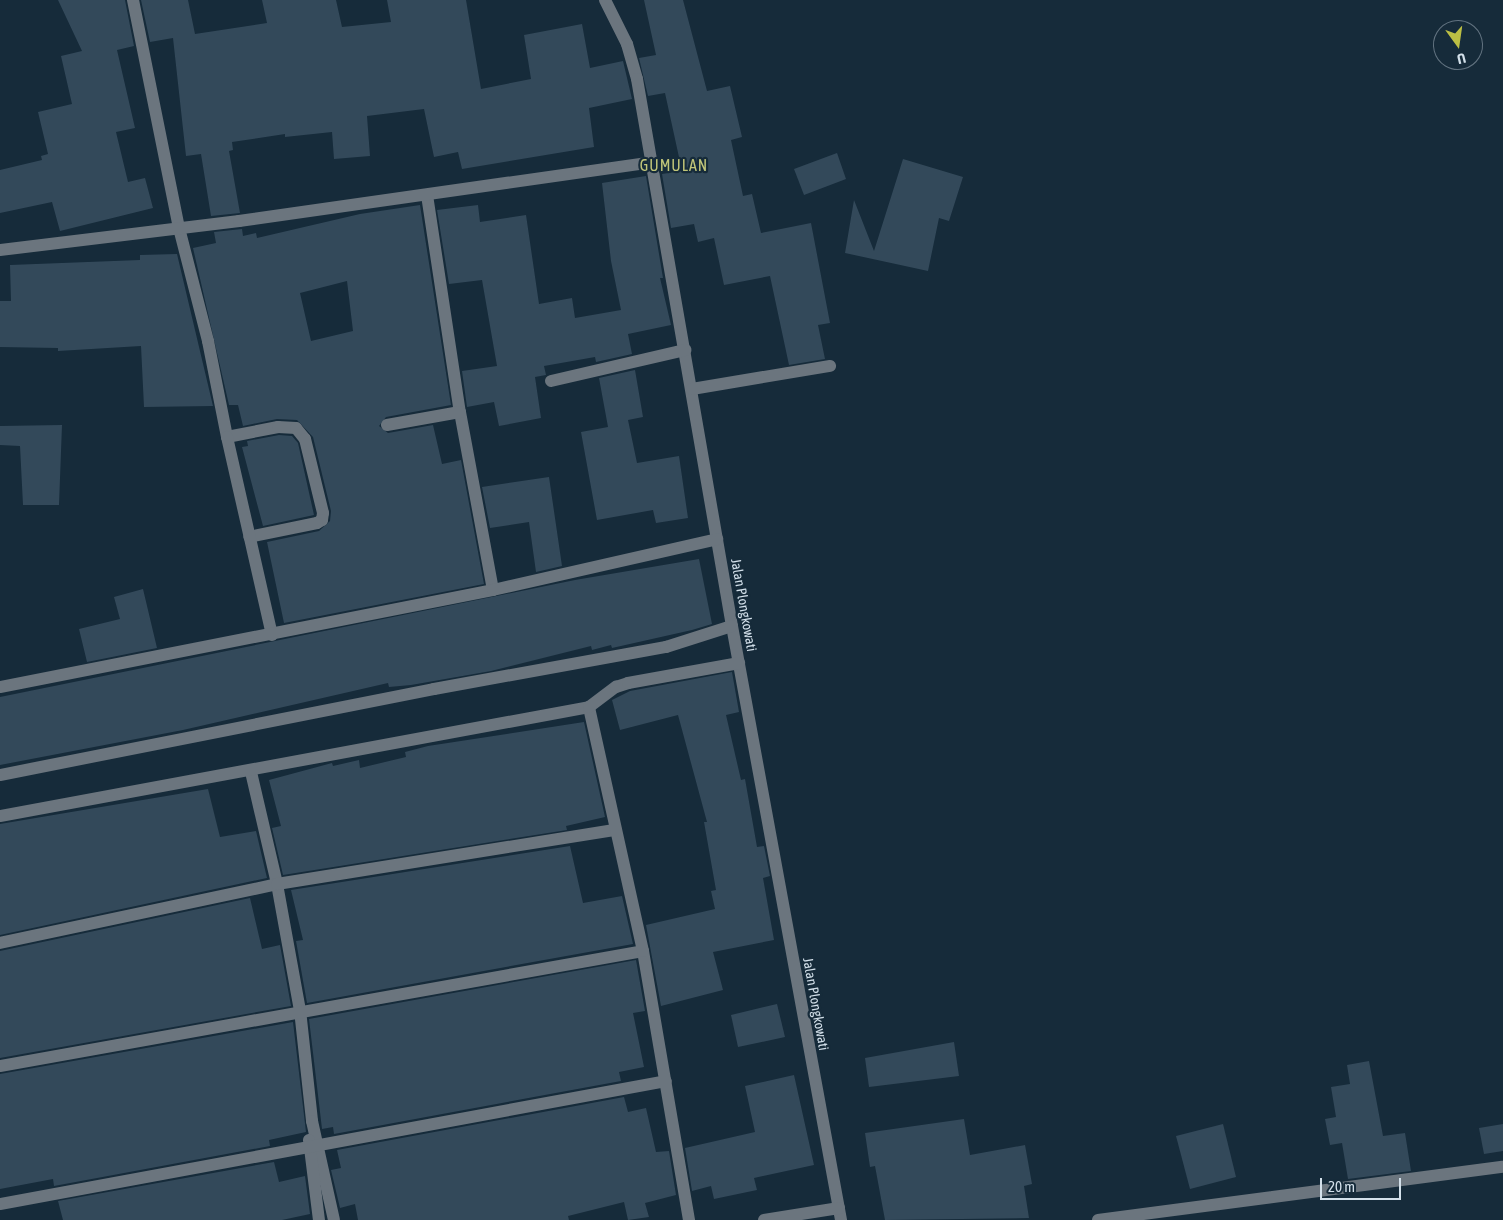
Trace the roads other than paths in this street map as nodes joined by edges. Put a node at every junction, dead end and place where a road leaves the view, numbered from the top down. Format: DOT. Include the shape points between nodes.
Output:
graph roads {
  1 [pos="133,0"];
  2 [pos="605,0"];
  3 [pos="653,162"];
  4 [pos="427,195"];
  5 [pos="179,228"];
  6 [pos="0,250"];
  7 [pos="685,350"];
  8 [pos="830,366"];
  9 [pos="551,381"];
  10 [pos="692,389"];
  11 [pos="460,412"];
  12 [pos="387,425"];
  13 [pos="227,437"];
  14 [pos="249,537"];
  15 [pos="717,539"];
  16 [pos="493,590"];
  17 [pos="732,626"];
  18 [pos="272,635"];
  19 [pos="739,663"];
  20 [pos="0,687"];
  21 [pos="589,707"];
  22 [pos="251,772"];
  23 [pos="0,775"];
  24 [pos="0,816"];
  25 [pos="616,830"];
  26 [pos="277,884"];
  27 [pos="0,943"];
  28 [pos="642,951"];
  29 [pos="300,1010"];
  30 [pos="0,1066"];
  31 [pos="666,1081"];
  32 [pos="314,1146"];
  33 [pos="1503,1167"];
  34 [pos="0,1204"];
  35 [pos="840,1214"];
  36 [pos="319,1220"];
  37 [pos="334,1220"];
  38 [pos="689,1220"];
  39 [pos="764,1220"];
  40 [pos="1098,1220"];
  1 -- 5 [label="street"];
  2 -- 3 [label="street, Jalan Plongkowati" via="627,44 638,79"];
  3 -- 4 [label="street"];
  3 -- 7 [label="street, Jalan Plongkowati"];
  4 -- 5 [label="street"];
  4 -- 11 [label="street"];
  5 -- 6 [label="street"];
  5 -- 13 [label="street" via="208,341"];
  7 -- 9 [label="street"];
  7 -- 10 [label="street, Jalan Plongkowati"];
  8 -- 10 [label="street"];
  10 -- 15 [label="street, Jalan Plongkowati"];
  11 -- 12 [label="street"];
  11 -- 16 [label="street"];
  13 -- 14 [label="street"];
  13 -- 14 [label="street" via="278,427 296,428 305,439 323,512 322,520 317,523"];
  14 -- 18 [label="street"];
  15 -- 16 [label="street"];
  15 -- 17 [label="street, Jalan Plongkowati"];
  16 -- 18 [label="street"];
  17 -- 19 [label="street, Jalan Plongkowati"];
  17 -- 23 [label="street" via="666,647 434,689"];
  18 -- 20 [label="street"];
  19 -- 21 [label="street" via="628,683 616,687"];
  19 -- 35 [label="street, Jalan Plongkowati"];
  21 -- 22 [label="street"];
  21 -- 25 [label="street"];
  22 -- 24 [label="street"];
  22 -- 26 [label="street"];
  25 -- 26 [label="street"];
  25 -- 28 [label="street"];
  26 -- 27 [label="street"];
  26 -- 29 [label="street"];
  28 -- 29 [label="street"];
  28 -- 31 [label="street"];
  29 -- 30 [label="street"];
  29 -- 32 [label="street"];
  31 -- 32 [label="street"];
  31 -- 38 [label="street"];
  32 -- 34 [label="street"];
  32 -- 36 [label="street"];
  32 -- 37 [label="street"];
  33 -- 40 [label="street"];
  35 -- 39 [label="street"];
}
